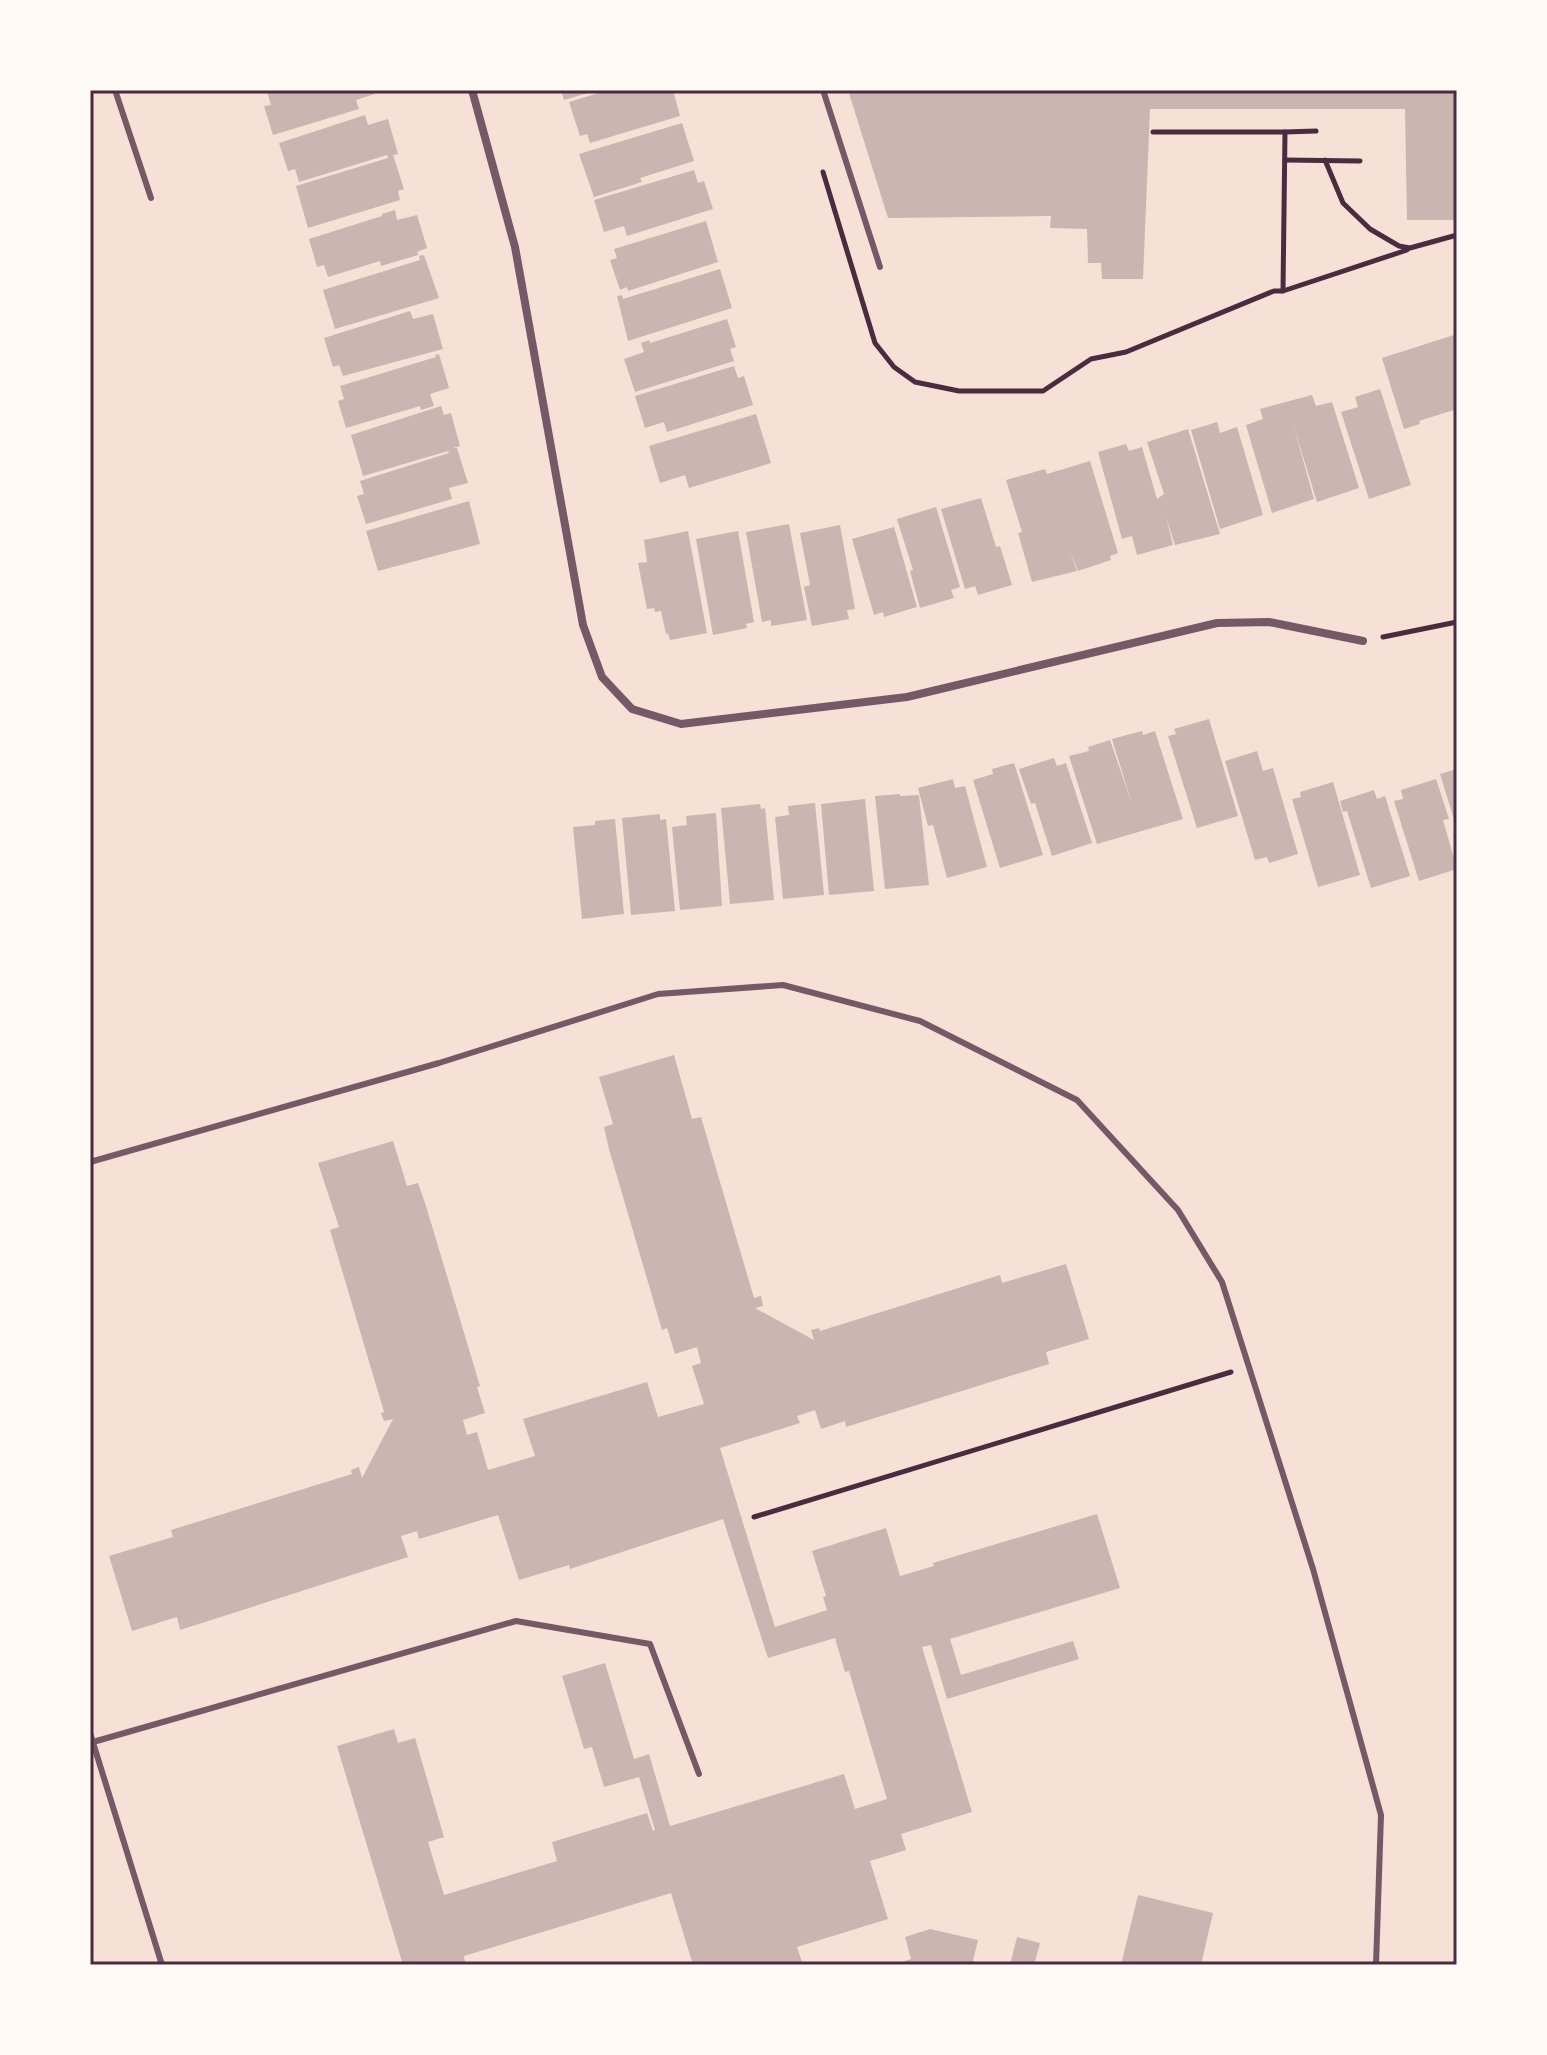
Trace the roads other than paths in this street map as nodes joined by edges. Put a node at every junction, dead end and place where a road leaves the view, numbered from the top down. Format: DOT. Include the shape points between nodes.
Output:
graph roads {
  1 [pos="115,90"];
  2 [pos="472,90"];
  3 [pos="823,90"];
  4 [pos="151,198"];
  5 [pos="880,267"];
  6 [pos="1363,641"];
  7 [pos="90,1162"];
  8 [pos="90,1733"];
  9 [pos="93,1742"];
  10 [pos="699,1774"];
  11 [pos="162,1965"];
  12 [pos="1376,1965"];
  1 -- 4 [label="lane"];
  2 -- 6 [label="street" via="515,247 583,625 602,677 632,709 681,724 907,697 1217,623 1269,622"];
  3 -- 5 [label="lane"];
  7 -- 12 [label="lane" via="439,1063 658,994 783,985 920,1021 1077,1100 1178,1210 1222,1282 1313,1569 1381,1815"];
  8 -- 9 [label="lane"];
  9 -- 10 [label="lane" via="516,1621 650,1644"];
  9 -- 11 [label="lane"];
}
